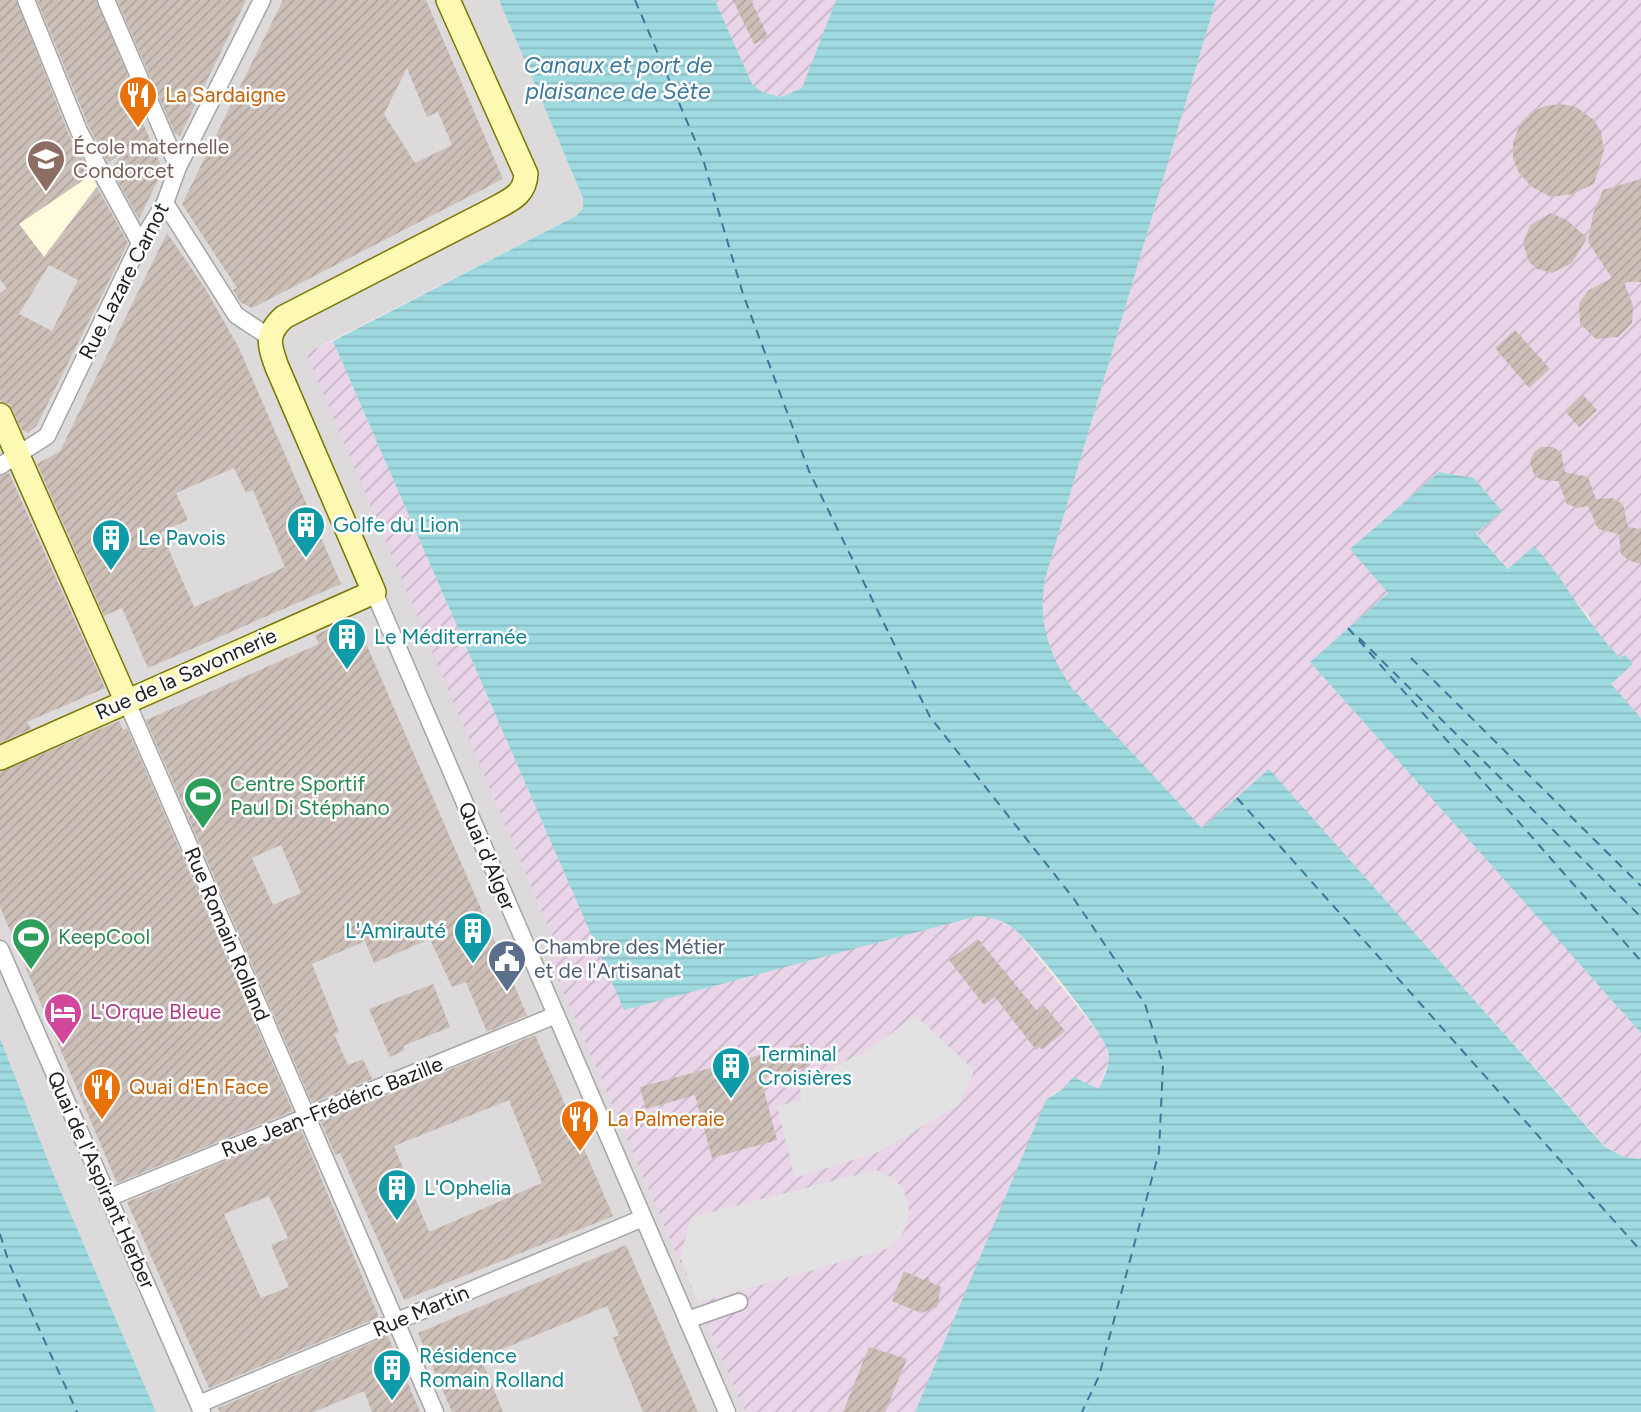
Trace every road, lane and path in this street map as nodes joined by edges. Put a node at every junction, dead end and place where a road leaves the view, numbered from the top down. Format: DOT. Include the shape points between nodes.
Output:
graph roads {
  1 [pos="26,0"];
  2 [pos="106,0"];
  3 [pos="262,0"];
  4 [pos="448,0"];
  5 [pos="178,167"];
  6 [pos="165,203"];
  7 [pos="140,243"];
  8 [pos="268,337"];
  9 [pos="0,415"];
  10 [pos="9,461"];
  11 [pos="374,592"];
  12 [pos="126,700"];
  13 [pos="0,758"];
  14 [pos="0,949"];
  15 [pos="556,1014"];
  16 [pos="307,1118"];
  17 [pos="108,1198"];
  18 [pos="643,1218"];
  19 [pos="739,1302"];
  20 [pos="687,1320"];
  21 [pos="395,1322"];
  22 [pos="200,1408"];
  23 [pos="435,1412"];
  24 [pos="727,1412"];
  1 -- 7 [label="street" via="79,131"];
  2 -- 5 [label="street"];
  3 -- 5 [label="street, Rue Lazare Carnot"];
  4 -- 8 [label="main road" via="526,174 525,186 516,197 284,317"];
  5 -- 6 [label="street, Rue Lazare Carnot"];
  6 -- 7 [label="street, Rue Lazare Carnot"];
  6 -- 8 [label="street" via="236,315"];
  7 -- 10 [label="street, Rue Lazare Carnot" via="47,436"];
  8 -- 11 [label="main road, Quai d'Alger" via="276,367"];
  9 -- 10 [label="main road, Rue Romain Rolland"];
  10 -- 12 [label="main road, Rue Romain Rolland"];
  11 -- 12 [label="main road, Rue de la Savonnerie"];
  11 -- 15 [label="street, Quai d'Alger"];
  12 -- 13 [label="main road, Rue de la Savonnerie"];
  12 -- 16 [label="street, Rue Romain Rolland"];
  14 -- 17 [label="street, Quai de l'Aspirant Herber"];
  15 -- 16 [label="street, Rue Jean-Frédéric Bazille"];
  15 -- 18 [label="street, Quai d'Alger"];
  16 -- 17 [label="street, Rue Jean-Frédéric Bazille"];
  16 -- 21 [label="street, Rue Romain Rolland"];
  17 -- 22 [label="street, Quai de l'Aspirant Herber"];
  18 -- 20 [label="street, Quai d'Alger"];
  18 -- 21 [label="street, Rue Martin"];
  19 -- 20 [label="street"];
  20 -- 24 [label="street, Quai d'Alger"];
  21 -- 22 [label="street, Rue Martin"];
  21 -- 23 [label="street, Rue Romain Rolland"];
}
